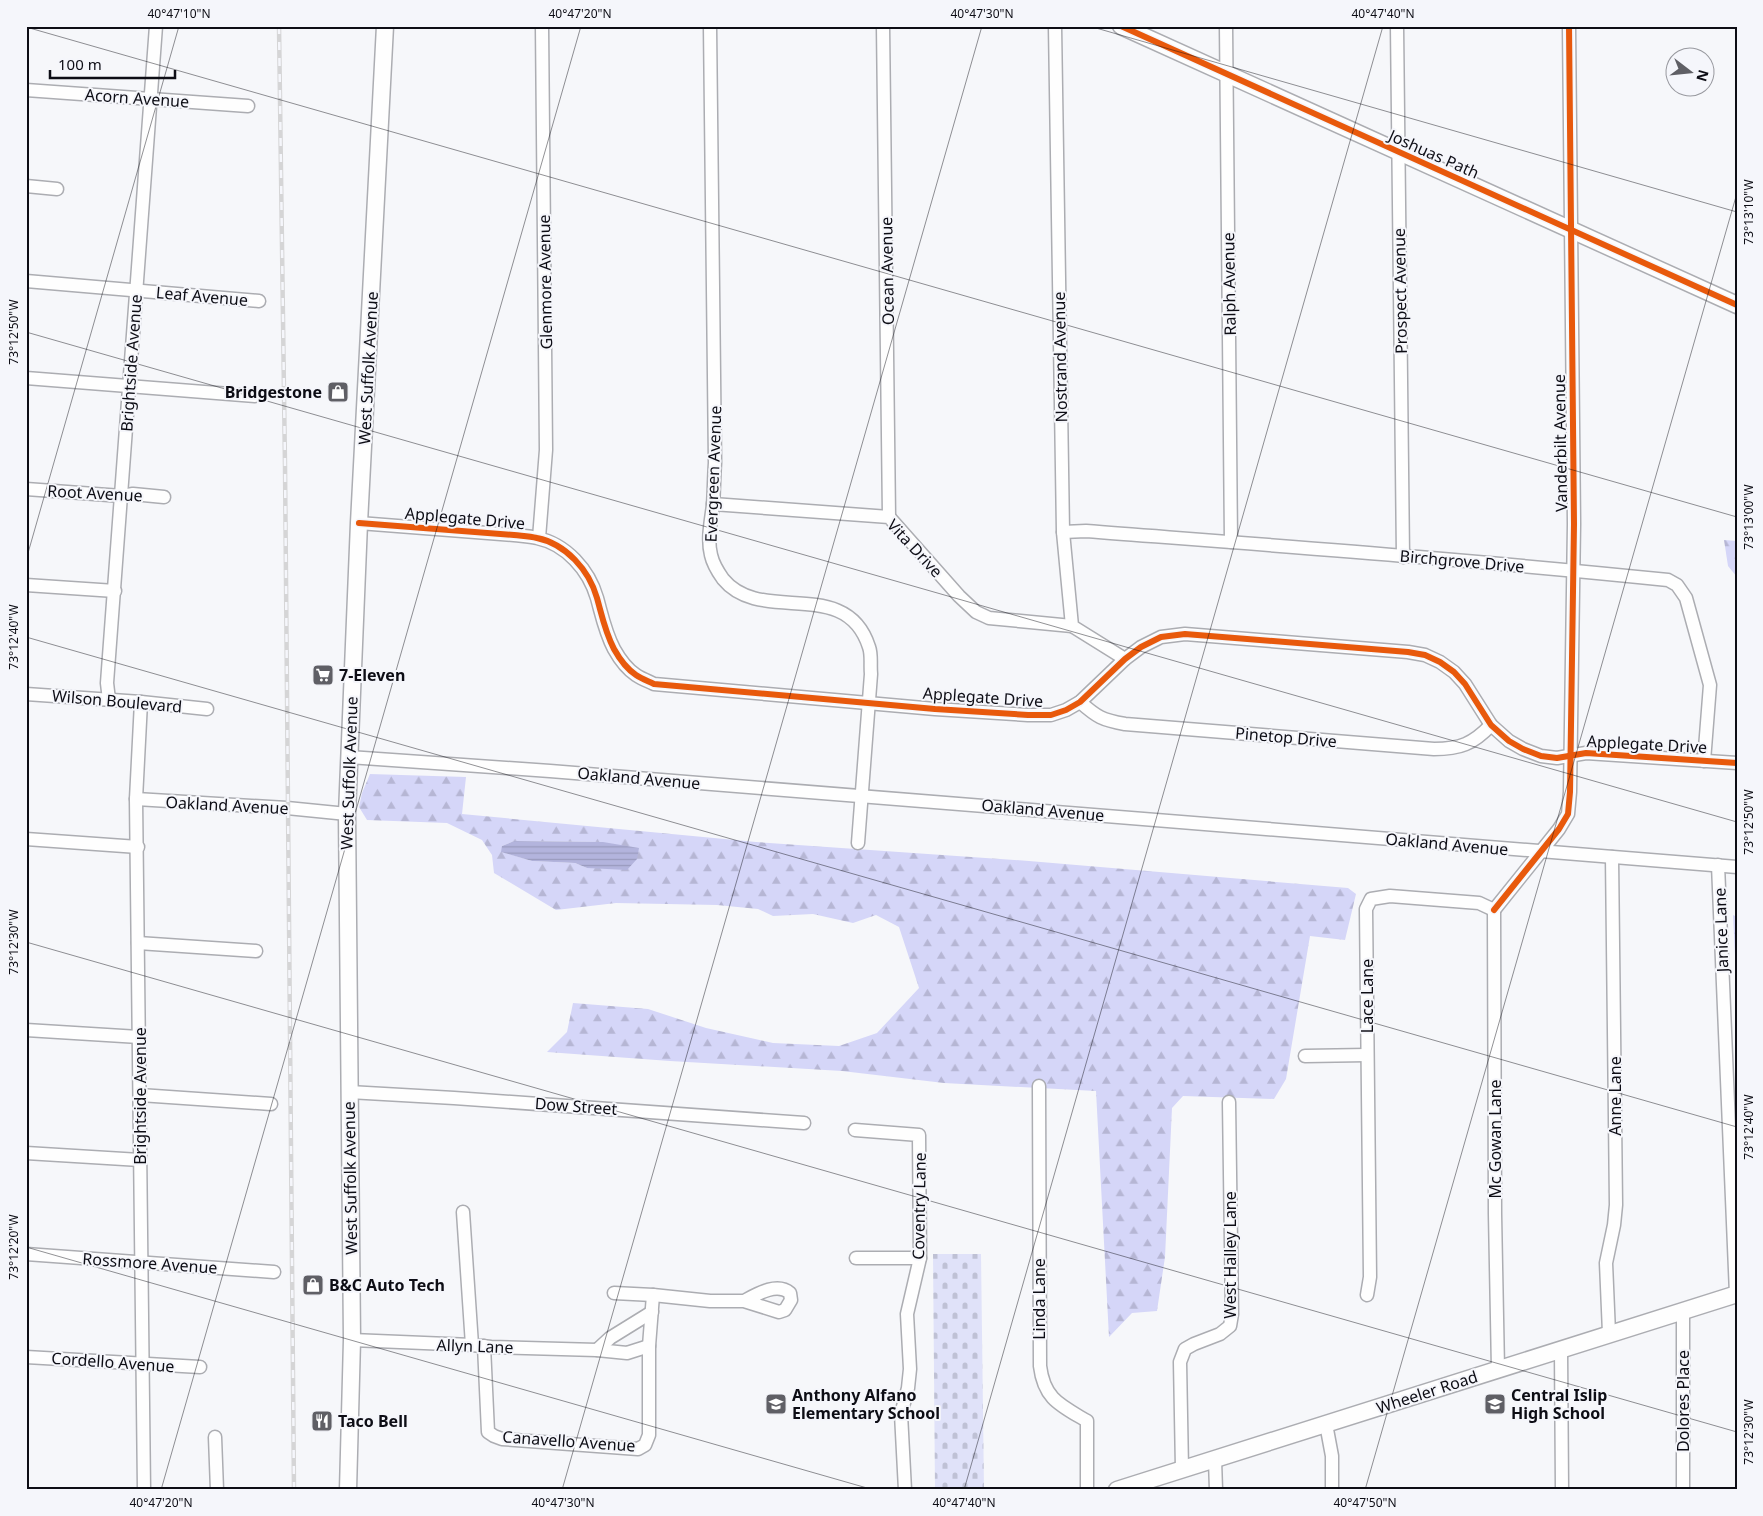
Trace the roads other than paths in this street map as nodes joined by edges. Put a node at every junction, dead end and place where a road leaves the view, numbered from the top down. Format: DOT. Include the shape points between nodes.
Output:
graph roads {
  1 [pos="156,26"];
  2 [pos="385,26"];
  3 [pos="542,26"];
  4 [pos="710,26"];
  5 [pos="883,26"];
  6 [pos="1055,26"];
  7 [pos="1121,26"];
  8 [pos="1226,26"];
  9 [pos="1398,26"];
  10 [pos="1569,26"];
  11 [pos="1227,74"];
  12 [pos="26,90"];
  13 [pos="150,99"];
  14 [pos="248,106"];
  15 [pos="1398,153"];
  16 [pos="26,186"];
  17 [pos="57,189"];
  18 [pos="1572,231"];
  19 [pos="26,281"];
  20 [pos="136,290"];
  21 [pos="259,301"];
  22 [pos="1737,305"];
  23 [pos="26,378"];
  24 [pos="130,387"];
  25 [pos="255,396"];
  26 [pos="26,489"];
  27 [pos="122,496"];
  28 [pos="164,497"];
  29 [pos="713,504"];
  30 [pos="889,517"];
  31 [pos="359,523"];
  32 [pos="1063,532"];
  33 [pos="539,538"];
  34 [pos="1231,542"];
  35 [pos="1403,557"];
  36 [pos="1574,570"];
  37 [pos="26,585"];
  38 [pos="114,591"];
  39 [pos="1072,626"];
  40 [pos="1124,659"];
  41 [pos="26,694"];
  42 [pos="109,700"];
  43 [pos="141,702"];
  44 [pos="870,702"];
  45 [pos="1080,702"];
  46 [pos="207,709"];
  47 [pos="1492,725"];
  48 [pos="1571,756"];
  49 [pos="349,757"];
  50 [pos="1704,761"];
  51 [pos="1737,763"];
  52 [pos="862,797"];
  53 [pos="136,799"];
  54 [pos="347,814"];
  55 [pos="26,839"];
  56 [pos="858,843"];
  57 [pos="138,847"];
  58 [pos="1542,851"];
  59 [pos="1612,857"];
  60 [pos="1718,865"];
  61 [pos="1737,867"];
  62 [pos="1494,910"];
  63 [pos="138,943"];
  64 [pos="256,951"];
  65 [pos="26,1030"];
  66 [pos="140,1038"];
  67 [pos="1367,1055"];
  68 [pos="1305,1056"];
  69 [pos="1039,1086"];
  70 [pos="349,1092"];
  71 [pos="140,1095"];
  72 [pos="1229,1102"];
  73 [pos="271,1104"];
  74 [pos="804,1122"];
  75 [pos="855,1130"];
  76 [pos="26,1153"];
  77 [pos="140,1160"];
  78 [pos="463,1212"];
  79 [pos="26,1254"];
  80 [pos="856,1258"];
  81 [pos="920,1258"];
  82 [pos="142,1263"];
  83 [pos="274,1272"];
  84 [pos="614,1293"];
  85 [pos="1736,1294"];
  86 [pos="653,1295"];
  87 [pos="1367,1295"];
  88 [pos="744,1301"];
  89 [pos="652,1312"];
  90 [pos="1683,1312"];
  91 [pos="1609,1333"];
  92 [pos="352,1340"];
  93 [pos="478,1346"];
  94 [pos="649,1346"];
  95 [pos="597,1350"];
  96 [pos="1561,1350"];
  97 [pos="26,1356"];
  98 [pos="143,1365"];
  99 [pos="200,1367"];
  100 [pos="1498,1369"];
  101 [pos="1326,1424"];
  102 [pos="215,1437"];
  103 [pos="1215,1460"];
  104 [pos="1182,1469"];
  105 [pos="1136,1487"];
  106 [pos="144,1490"];
  107 [pos="217,1490"];
  108 [pos="348,1490"];
  109 [pos="905,1490"];
  110 [pos="1087,1490"];
  111 [pos="1117,1490"];
  112 [pos="1216,1490"];
  113 [pos="1332,1490"];
  114 [pos="1562,1490"];
  115 [pos="1683,1490"];
  1 -- 13 [label="street, Brightside Avenue"];
  2 -- 31 [label="main road, West Suffolk Avenue"];
  3 -- 33 [label="street, Glenmore Avenue" via="546,450"];
  4 -- 29 [label="street, Evergreen Avenue"];
  5 -- 30 [label="street, Ocean Avenue"];
  6 -- 32 [label="street, Nostrand Avenue"];
  7 -- 11 [label="main road, Joshuas Path"];
  8 -- 11 [label="street, Ralph Avenue"];
  9 -- 15 [label="street, Prospect Avenue"];
  10 -- 18 [label="street, Vanderbilt Avenue"];
  11 -- 15 [label="main road, Joshuas Path"];
  11 -- 34 [label="street, Ralph Avenue"];
  12 -- 13 [label="street, Acorn Avenue"];
  13 -- 14 [label="street, Acorn Avenue"];
  13 -- 20 [label="street, Brightside Avenue"];
  15 -- 18 [label="main road, Joshuas Path"];
  15 -- 35 [label="street, Prospect Avenue"];
  16 -- 17 [label="street"];
  18 -- 22 [label="main road, Joshuas Path"];
  18 -- 36 [label="street, Vanderbilt Avenue"];
  19 -- 20 [label="street, Leaf Avenue"];
  20 -- 21 [label="street, Leaf Avenue"];
  20 -- 24 [label="street, Brightside Avenue"];
  23 -- 24 [label="street"];
  24 -- 25 [label="street"];
  24 -- 27 [label="street, Brightside Avenue"];
  26 -- 27 [label="street, Root Avenue"];
  27 -- 28 [label="street, Root Avenue"];
  27 -- 38 [label="street, Brightside Avenue"];
  29 -- 30 [label="street, Vita Drive"];
  29 -- 44 [label="street, Evergreen Avenue" via="710,555 729,586 744,596 821,605 837,609 852,619 870,649"];
  30 -- 39 [label="street, Vita Drive" via="976,612 989,618"];
  31 -- 33 [label="street, Applegate Drive"];
  31 -- 49 [label="main road, West Suffolk Avenue"];
  32 -- 34 [label="street, Birchgrove Drive"];
  32 -- 39 [label="street, Nostrand Avenue"];
  33 -- 44 [label="street, Applegate Drive" via="560,547 576,561 590,580 601,620 619,657 636,675 654,684"];
  34 -- 35 [label="street, Birchgrove Drive"];
  35 -- 36 [label="street, Birchgrove Drive"];
  36 -- 48 [label="street, Vanderbilt Avenue"];
  36 -- 50 [label="street, Birchgrove Drive" via="1668,580 1677,585 1686,598 1710,685"];
  37 -- 38 [label="street"];
  38 -- 42 [label="street, Brightside Avenue" via="107,683"];
  39 -- 40 [label="street"];
  40 -- 45 [label="street, Applegate Drive"];
  40 -- 47 [label="street, Applegate Drive" via="1161,637 1185,634 1408,652 1433,658 1454,672"];
  41 -- 42 [label="street, Wilson Boulevard"];
  42 -- 43 [label="street, Wilson Boulevard"];
  43 -- 46 [label="street, Wilson Boulevard"];
  43 -- 53 [label="street, Brightside Avenue"];
  44 -- 45 [label="street, Applegate Drive" via="1051,715"];
  44 -- 52 [label="street, Evergreen Avenue"];
  45 -- 47 [label="street, Pinetop Drive" via="1105,721 1125,724 1434,749 1452,749 1468,744"];
  47 -- 48 [label="street, Applegate Drive" via="1509,741 1541,756"];
  48 -- 50 [label="street, Applegate Drive" via="1586,753"];
  48 -- 58 [label="street, Vanderbilt Avenue" via="1568,814"];
  49 -- 52 [label="street, Oakland Avenue"];
  49 -- 54 [label="main road, West Suffolk Avenue"];
  50 -- 51 [label="street, Applegate Drive"];
  52 -- 56 [label="street, Evergreen Avenue"];
  52 -- 58 [label="street, Oakland Avenue"];
  53 -- 54 [label="street, Oakland Avenue"];
  53 -- 57 [label="street, Brightside Avenue"];
  54 -- 70 [label="main road, West Suffolk Avenue"];
  55 -- 57 [label="street"];
  57 -- 63 [label="street, Brightside Avenue"];
  58 -- 59 [label="street, Oakland Avenue"];
  58 -- 62 [label="street"];
  59 -- 60 [label="street, Oakland Avenue"];
  59 -- 91 [label="street, Anne Lane" via="1616,1205 1606,1263"];
  60 -- 61 [label="street, Oakland Avenue"];
  60 -- 85 [label="street, Janice Lane"];
  62 -- 67 [label="street, Lace Lane" via="1480,904 1390,896 1371,899 1366,910"];
  62 -- 100 [label="street, Mc Gowan Lane"];
  63 -- 64 [label="street"];
  63 -- 66 [label="street, Brightside Avenue"];
  65 -- 66 [label="street"];
  66 -- 71 [label="street, Brightside Avenue"];
  67 -- 68 [label="street"];
  67 -- 87 [label="street, Lace Lane" via="1370,1257"];
  69 -- 110 [label="street, Linda Lane" via="1041,1374 1049,1395 1087,1421"];
  70 -- 74 [label="street, Dow Street"];
  70 -- 92 [label="main road, West Suffolk Avenue"];
  71 -- 73 [label="street"];
  71 -- 77 [label="street, Brightside Avenue"];
  72 -- 104 [label="street, West Halley Lane" via="1232,1314 1230,1326 1220,1334 1185,1349 1180,1362"];
  75 -- 81 [label="street, Coventry Lane" via="919,1135"];
  76 -- 77 [label="street"];
  77 -- 82 [label="street, Brightside Avenue"];
  78 -- 93 [label="street"];
  79 -- 82 [label="street, Rossmore Avenue"];
  80 -- 81 [label="street"];
  81 -- 109 [label="street, Coventry Lane" via="908,1314 910,1369 901,1414"];
  82 -- 83 [label="street, Rossmore Avenue"];
  82 -- 98 [label="street, Brightside Avenue"];
  84 -- 86 [label="street"];
  85 -- 90 [label="main road, Wheeler Road"];
  86 -- 88 [label="street"];
  86 -- 89 [label="street, Canavello Avenue"];
  89 -- 94 [label="street, Canavello Avenue"];
  89 -- 95 [label="street"];
  90 -- 91 [label="main road, Wheeler Road"];
  90 -- 115 [label="street, Dolores Place"];
  91 -- 96 [label="main road, Wheeler Road"];
  92 -- 93 [label="street, Allyn Lane"];
  92 -- 108 [label="main road, West Suffolk Avenue"];
  93 -- 94 [label="street, Canavello Avenue" via="488,1432 494,1436 638,1449 645,1445 649,1435"];
  93 -- 95 [label="street, Allyn Lane"];
  94 -- 95 [label="street, Allyn Lane" via="627,1353"];
  96 -- 100 [label="main road, Wheeler Road"];
  96 -- 114 [label="street"];
  97 -- 98 [label="street, Cordello Avenue"];
  98 -- 99 [label="street, Cordello Avenue"];
  98 -- 106 [label="street, Brightside Avenue"];
  100 -- 101 [label="main road, Wheeler Road"];
  101 -- 103 [label="main road, Wheeler Road"];
  101 -- 113 [label="street" via="1332,1456"];
  102 -- 107 [label="street"];
  103 -- 104 [label="main road, Wheeler Road"];
  103 -- 112 [label="street"];
  104 -- 105 [label="main road, Wheeler Road"];
  105 -- 111 [label="main road, Wheeler Road"];
}
